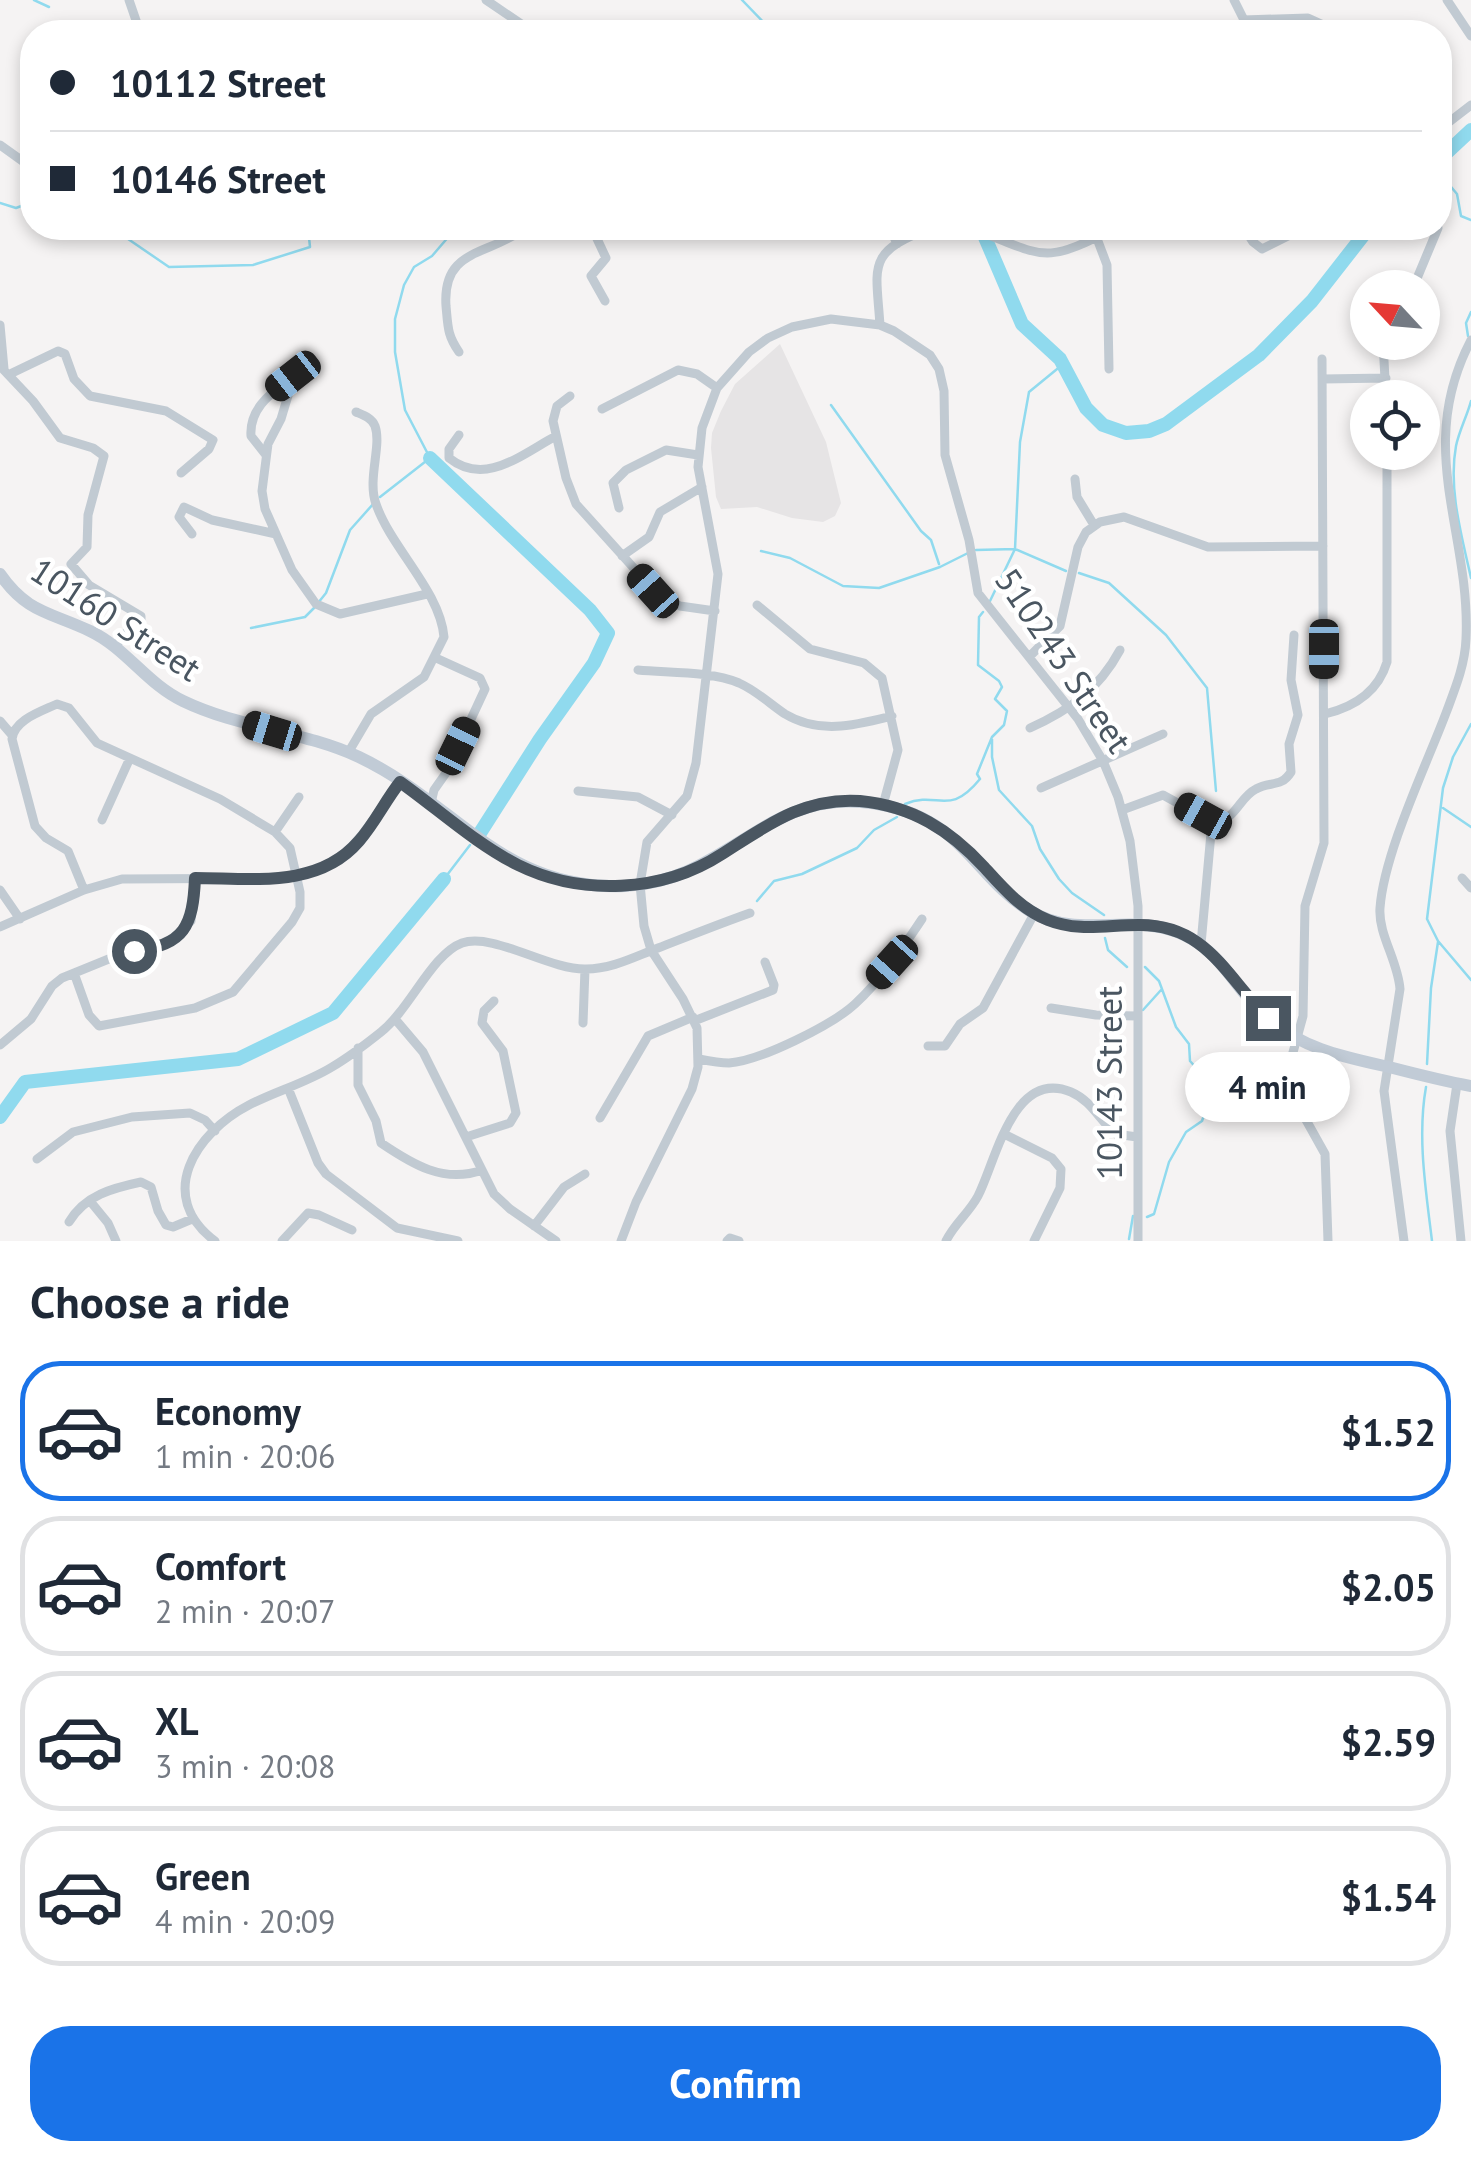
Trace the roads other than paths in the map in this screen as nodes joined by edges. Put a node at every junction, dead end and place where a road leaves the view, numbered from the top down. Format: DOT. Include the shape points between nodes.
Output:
graph roads {
  1 [pos="486,0"];
  2 [pos="1447,0"];
  3 [pos="515,20"];
  4 [pos="1244,20"];
  5 [pos="1312,20"];
  6 [pos="1471,36"];
  7 [pos="501,240"];
  8 [pos="598,240"];
  9 [pos="896,240"];
  10 [pos="906,240"];
  11 [pos="1001,240"];
  12 [pos="1082,240"];
  13 [pos="1099,240"];
  14 [pos="1253,240"];
  15 [pos="1285,240"];
  16 [pos="1433,240"];
  17 [pos="898,244"];
  18 [pos="1421,270"];
  19 [pos="605,301"];
  20 [pos="880,325"];
  21 [pos="0,326"];
  22 [pos="1471,340"];
  23 [pos="459,352"];
  24 [pos="298,359"];
  25 [pos="1322,359"];
  26 [pos="1384,360"];
  27 [pos="1108,369"];
  28 [pos="5,370"];
  29 [pos="293,376"];
  30 [pos="1386,378"];
  31 [pos="1323,379"];
  32 [pos="718,388"];
  33 [pos="570,396"];
  34 [pos="602,409"];
  35 [pos="356,412"];
  36 [pos="459,435"];
  37 [pos="556,436"];
  38 [pos="266,455"];
  39 [pos="698,455"];
  40 [pos="1387,470"];
  41 [pos="180,473"];
  42 [pos="1075,479"];
  43 [pos="702,487"];
  44 [pos="619,508"];
  45 [pos="1094,525"];
  46 [pos="192,534"];
  47 [pos="276,534"];
  48 [pos="1323,546"];
  49 [pos="622,556"];
  50 [pos="0,574"];
  51 [pos="427,594"];
  52 [pos="757,605"];
  53 [pos="715,612"];
  54 [pos="1294,635"];
  55 [pos="116,648"];
  56 [pos="1120,650"];
  57 [pos="1029,657"];
  58 [pos="436,658"];
  59 [pos="638,670"];
  60 [pos="706,677"];
  61 [pos="1070,708"];
  62 [pos="1325,714"];
  63 [pos="892,716"];
  64 [pos="0,721"];
  65 [pos="1030,728"];
  66 [pos="1162,734"];
  67 [pos="12,735"];
  68 [pos="348,753"];
  69 [pos="130,758"];
  70 [pos="1103,762"];
  71 [pos="400,782"];
  72 [pos="1040,788"];
  73 [pos="578,790"];
  74 [pos="300,798"];
  75 [pos="431,805"];
  76 [pos="883,805"];
  77 [pos="1122,810"];
  78 [pos="672,814"];
  79 [pos="102,820"];
  80 [pos="1212,822"];
  81 [pos="275,832"];
  82 [pos="297,877"];
  83 [pos="195,878"];
  84 [pos="1462,878"];
  85 [pos="640,884"];
  86 [pos="1471,888"];
  87 [pos="0,890"];
  88 [pos="84,890"];
  89 [pos="750,913"];
  90 [pos="1034,914"];
  91 [pos="20,919"];
  92 [pos="922,919"];
  93 [pos="1137,924"];
  94 [pos="0,927"];
  95 [pos="1201,944"];
  96 [pos="651,950"];
  97 [pos="765,962"];
  98 [pos="585,970"];
  99 [pos="74,973"];
  100 [pos="494,1001"];
  101 [pos="1051,1008"];
  102 [pos="1136,1016"];
  103 [pos="694,1019"];
  104 [pos="395,1020"];
  105 [pos="584,1023"];
  106 [pos="1298,1040"];
  107 [pos="0,1045"];
  108 [pos="928,1046"];
  109 [pos="358,1048"];
  110 [pos="699,1059"];
  111 [pos="1386,1066"];
  112 [pos="1464,1085"];
  113 [pos="288,1088"];
  114 [pos="600,1118"];
  115 [pos="215,1131"];
  116 [pos="1004,1134"];
  117 [pos="466,1137"];
  118 [pos="1137,1137"];
  119 [pos="37,1159"];
  120 [pos="482,1170"];
  121 [pos="585,1174"];
  122 [pos="90,1200"];
  123 [pos="192,1218"];
  124 [pos="70,1222"];
  125 [pos="534,1226"];
  126 [pos="352,1230"];
  127 [pos="116,1241"];
  128 [pos="215,1241"];
  129 [pos="282,1241"];
  130 [pos="458,1241"];
  131 [pos="556,1241"];
  132 [pos="622,1241"];
  133 [pos="726,1241"];
  134 [pos="739,1241"];
  135 [pos="946,1241"];
  136 [pos="1034,1241"];
  137 [pos="1138,1241"];
  138 [pos="1328,1241"];
  139 [pos="1404,1241"];
  140 [pos="1461,1241"];
  1 -- 3 [label="street"];
  2 -- 6 [label="street"];
  4 -- 5 [label="street"];
  7 -- 23 [label="street" via="450,275 446,330"];
  8 -- 19 [label="street" via="606,258 591,276"];
  9 -- 17 [label="street"];
  10 -- 17 [label="street"];
  11 -- 12 [label="street" via="1038,254 1058,254"];
  13 -- 27 [label="street" via="1107,266"];
  14 -- 15 [label="street" via="1262,249"];
  16 -- 18 [label="street"];
  17 -- 20 [label="street" via="875,272"];
  20 -- 32 [label="street, 510243 Street" via="831,320 792,327 749,352"];
  20 -- 57 [label="street, 510243 Street" via="914,342 939,369 945,455 976,586"];
  21 -- 28 [label="street"];
  22 -- 111 [label="street" via="1451,387 1445,463 1466,652 1385,880 1380,906 1400,988"];
  24 -- 29 [label="street"];
  25 -- 31 [label="street"];
  26 -- 30 [label="street"];
  28 -- 41 [label="street" via="58,350 90,396 166,411 212,440"];
  28 -- 55 [label="street" via="60,438 104,456 87,547 71,564 89,584 140,616"];
  29 -- 38 [label="street"];
  29 -- 38 [label="street" via="253,417 254,443"];
  30 -- 31 [label="street"];
  31 -- 48 [label="street"];
  32 -- 34 [label="street" via="678,370"];
  32 -- 39 [label="street, 510243 Street"];
  33 -- 37 [label="street" via="553,413"];
  35 -- 51 [label="street" via="375,427 376,504"];
  36 -- 37 [label="street" via="449,458 480,472"];
  37 -- 49 [label="street" via="572,496"];
  38 -- 47 [label="street" via="263,501"];
  39 -- 43 [label="street, 510243 Street"];
  39 -- 44 [label="street" via="666,450 626,470 614,483"];
  40 -- 62 [label="street" via="1387,662 1364,697"];
  42 -- 45 [label="street" via="1079,502"];
  43 -- 49 [label="street" via="660,512 649,537"];
  43 -- 53 [label="street, 510243 Street" via="718,562"];
  45 -- 48 [label="street" via="1124,517 1208,547"];
  45 -- 57 [label="street" via="1078,547 1060,626"];
  46 -- 47 [label="street" via="179,517 184,507"];
  47 -- 51 [label="street" via="298,580 323,609 351,614"];
  48 -- 62 [label="street"];
  49 -- 53 [label="street" via="659,596"];
  50 -- 55 [label="street, 10160 Street" via="29,606"];
  51 -- 58 [label="street" via="443,629"];
  52 -- 63 [label="street" via="810,649 874,669"];
  53 -- 60 [label="street, 510243 Street"];
  54 -- 80 [label="street" via="1298,715 1289,744 1291,772 1282,783 1255,789 1228,818"];
  55 -- 68 [label="street, 10160 Street" via="185,702"];
  56 -- 61 [label="street" via="1099,683"];
  57 -- 61 [label="street, 510243 Street"];
  58 -- 68 [label="street" via="418,684 371,714"];
  58 -- 75 [label="street" via="480,678 484,688"];
  59 -- 60 [label="street"];
  60 -- 63 [label="street" via="740,684 813,726"];
  60 -- 78 [label="street, 510243 Street" via="694,776"];
  61 -- 65 [label="street"];
  61 -- 70 [label="street, 510243 Street"];
  62 -- 106 [label="street" via="1324,843 1304,906"];
  63 -- 76 [label="street" via="898,750"];
  64 -- 67 [label="street"];
  66 -- 70 [label="street"];
  67 -- 69 [label="street" via="19,724 61,704 92,740"];
  67 -- 88 [label="street" via="35,826 68,850"];
  68 -- 71 [label="street, 10160 Street"];
  69 -- 79 [label="street"];
  69 -- 81 [label="street" via="220,798"];
  70 -- 72 [label="street"];
  70 -- 77 [label="street, 510243 Street"];
  71 -- 75 [label="street, 10160 Street"];
  71 -- 82 [label="street" via="350,850"];
  73 -- 78 [label="street" via="646,798"];
  74 -- 81 [label="street"];
  75 -- 85 [label="street, 10160 Street" via="535,872 587,884"];
  76 -- 85 [label="street, 10160 Street" via="844,801 794,810 699,866"];
  76 -- 90 [label="street, 10160 Street" via="948,833"];
  77 -- 80 [label="street" via="1160,795"];
  77 -- 93 [label="street, 510243 Street"];
  78 -- 85 [label="street, 510243 Street" via="647,842"];
  80 -- 95 [label="street"];
  81 -- 82 [label="street" via="290,848"];
  82 -- 83 [label="street"];
  82 -- 99 [label="street" via="301,901 292,922 241,985 209,1004 99,1026"];
  83 -- 88 [label="street" via="122,879"];
  83 -- 99 [label="street" via="192,916 171,942"];
  84 -- 86 [label="street"];
  85 -- 96 [label="street"];
  87 -- 91 [label="street"];
  88 -- 91 [label="street"];
  89 -- 96 [label="street"];
  90 -- 93 [label="street" via="1077,928"];
  90 -- 108 [label="street" via="983,1008 960,1024 946,1046"];
  91 -- 94 [label="street"];
  92 -- 110 [label="street" via="855,1004 825,1024 740,1061"];
  93 -- 95 [label="street"];
  93 -- 102 [label="street, 10143 Street"];
  95 -- 106 [label="street" via="1268,1018"];
  96 -- 98 [label="street"];
  96 -- 103 [label="street"];
  97 -- 103 [label="street" via="772,990"];
  98 -- 104 [label="street" via="480,941 462,943 443,955"];
  98 -- 105 [label="street"];
  99 -- 107 [label="street" via="56,982 30,1019"];
  100 -- 117 [label="street" via="482,1023 503,1050 516,1114"];
  101 -- 102 [label="street"];
  102 -- 118 [label="street, 10143 Street"];
  103 -- 110 [label="street"];
  103 -- 114 [label="street" via="648,1036"];
  104 -- 109 [label="street"];
  104 -- 117 [label="street" via="423,1052"];
  106 -- 111 [label="street"];
  106 -- 138 [label="street" via="1292,1091 1326,1154"];
  109 -- 113 [label="street"];
  109 -- 120 [label="street" via="358,1084 382,1144 432,1172 464,1176"];
  110 -- 132 [label="street" via="692,1089"];
  111 -- 112 [label="street"];
  111 -- 139 [label="street"];
  112 -- 140 [label="street" via="1450,1130"];
  113 -- 115 [label="street" via="248,1105"];
  113 -- 130 [label="street" via="326,1174 396,1228"];
  115 -- 119 [label="street" via="190,1114 132,1117 73,1132"];
  115 -- 123 [label="street" via="186,1173"];
  116 -- 118 [label="street" via="1027,1096 1056,1088 1086,1101 1116,1134"];
  116 -- 135 [label="street" via="979,1194"];
  116 -- 136 [label="street" via="1061,1169 1062,1182"];
  117 -- 120 [label="street"];
  118 -- 137 [label="street, 10143 Street"];
  120 -- 125 [label="street" via="497,1198"];
  121 -- 125 [label="street" via="564,1186"];
  122 -- 123 [label="street" via="107,1189 145,1182 166,1225"];
  122 -- 124 [label="street"];
  122 -- 127 [label="street"];
  123 -- 128 [label="street"];
  125 -- 131 [label="street"];
  126 -- 129 [label="street" via="308,1213"];
  133 -- 134 [label="street"];
}
